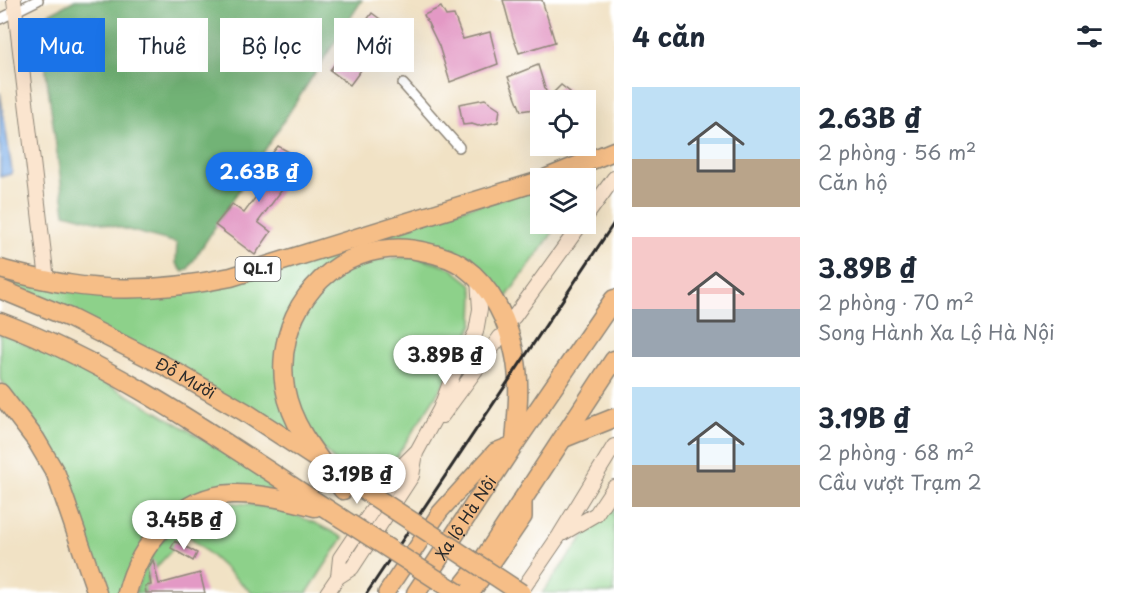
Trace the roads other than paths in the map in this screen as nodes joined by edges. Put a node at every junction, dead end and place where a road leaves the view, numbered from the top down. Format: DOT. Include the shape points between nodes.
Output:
graph roads {
  1 [pos="38,0"];
  2 [pos="15,6"];
  3 [pos="0,19"];
  4 [pos="404,84"];
  5 [pos="614,140"];
  6 [pos="459,147"];
  7 [pos="614,151"];
  8 [pos="573,168"];
  9 [pos="614,178"];
  10 [pos="530,184"];
  11 [pos="596,203"];
  12 [pos="574,234"];
  13 [pos="0,261"];
  14 [pos="0,269"];
  15 [pos="46,277"];
  16 [pos="478,279"];
  17 [pos="0,289"];
  18 [pos="0,295"];
  19 [pos="614,299"];
  20 [pos="514,317"];
  21 [pos="0,322"];
  22 [pos="500,337"];
  23 [pos="614,360"];
  24 [pos="0,393"];
  25 [pos="0,409"];
  26 [pos="614,418"];
  27 [pos="564,438"];
  28 [pos="515,442"];
  29 [pos="614,446"];
  30 [pos="416,453"];
  31 [pos="323,463"];
  32 [pos="614,487"];
  33 [pos="352,491"];
  34 [pos="524,498"];
  35 [pos="335,518"];
  36 [pos="559,536"];
  37 [pos="89,593"];
  38 [pos="97,593"];
  39 [pos="127,593"];
  40 [pos="327,593"];
  41 [pos="386,593"];
  42 [pos="416,593"];
  43 [pos="439,593"];
  44 [pos="458,593"];
  45 [pos="472,593"];
  46 [pos="502,593"];
  47 [pos="520,593"];
  1 -- 2 [label="street"];
  2 -- 3 [label="street"];
  2 -- 15 [label="main road"];
  4 -- 6 [label="street"];
  5 -- 8 [label="highway"];
  7 -- 8 [label="highway"];
  9 -- 11 [label="main road"];
  10 -- 15 [label="highway, QL.1" via="231,277 130,289 71,285"];
  12 -- 20 [label="main road"];
  13 -- 15 [label="highway, QL.1"];
  14 -- 15 [label="highway, QL.1"];
  16 -- 28 [label="highway" via="499,309 515,356"];
  16 -- 30 [label="main road" via="480,309 476,332"];
  16 -- 31 [label="highway" via="450,258 416,249 390,248 335,268 306,295 293,318 286,345 284,386 298,427"];
  17 -- 31 [label="highway, Đỗ Mười" via="70,318 167,367"];
  18 -- 33 [label="highway, Đỗ Mười" via="123,353"];
  19 -- 28 [label="highway, Xa lộ Hà Nội"];
  21 -- 35 [label="highway, Đỗ Mười" via="64,350 169,407"];
  22 -- 30 [label="main road"];
  23 -- 27 [label="highway"];
  24 -- 38 [label="highway" via="56,474"];
  25 -- 37 [label="highway" via="47,477"];
  26 -- 27 [label="highway"];
  27 -- 34 [label="highway"];
  28 -- 41 [label="main road, Xa lộ Hà Nội" via="495,451 440,512"];
  28 -- 42 [label="highway, Xa lộ Hà Nội"];
  29 -- 36 [label="main road"];
  30 -- 40 [label="main road" via="412,476 352,568 338,577"];
  31 -- 33 [label="highway, Đỗ Mười"];
  32 -- 36 [label="main road" via="596,514"];
  33 -- 46 [label="highway"];
  33 -- 47 [label="highway, bridge"];
  34 -- 44 [label="highway"];
  34 -- 45 [label="main road" via="524,517"];
  35 -- 39 [label="highway" via="298,503 262,496 230,494 203,501 175,516 152,541 135,569"];
  35 -- 43 [label="highway"];
  35 -- 44 [label="highway, bridge"];
  36 -- 47 [label="main road"];
}
